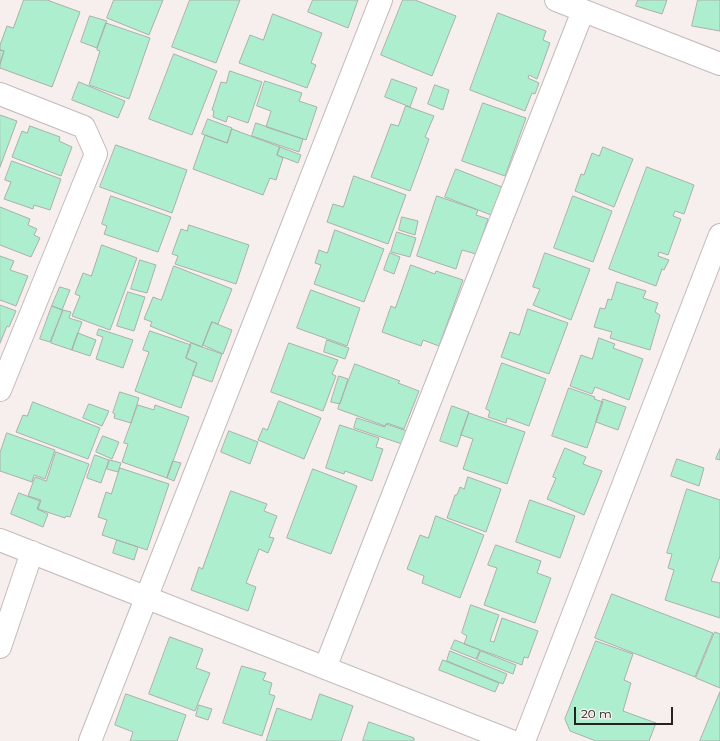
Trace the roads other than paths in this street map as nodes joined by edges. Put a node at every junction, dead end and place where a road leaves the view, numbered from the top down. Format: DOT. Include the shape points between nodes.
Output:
graph roads {
  1 [pos="381,0"];
  2 [pos="556,0"];
  3 [pos="583,10"];
  4 [pos="720,64"];
  5 [pos="0,94"];
  6 [pos="720,235"];
  7 [pos="0,390"];
  8 [pos="0,540"];
  9 [pos="32,552"];
  10 [pos="146,598"];
  11 [pos="0,647"];
  12 [pos="325,668"];
  13 [pos="90,741"];
  14 [pos="511,741"];
  15 [pos="524,741"];
  1 -- 10 [label="street"];
  2 -- 3 [label="street"];
  3 -- 4 [label="street"];
  3 -- 12 [label="street"];
  5 -- 7 [label="street" via="84,127 96,154"];
  6 -- 15 [label="street"];
  8 -- 9 [label="street"];
  9 -- 10 [label="street"];
  9 -- 11 [label="street"];
  10 -- 12 [label="street"];
  10 -- 13 [label="street"];
  12 -- 14 [label="street"];
}
